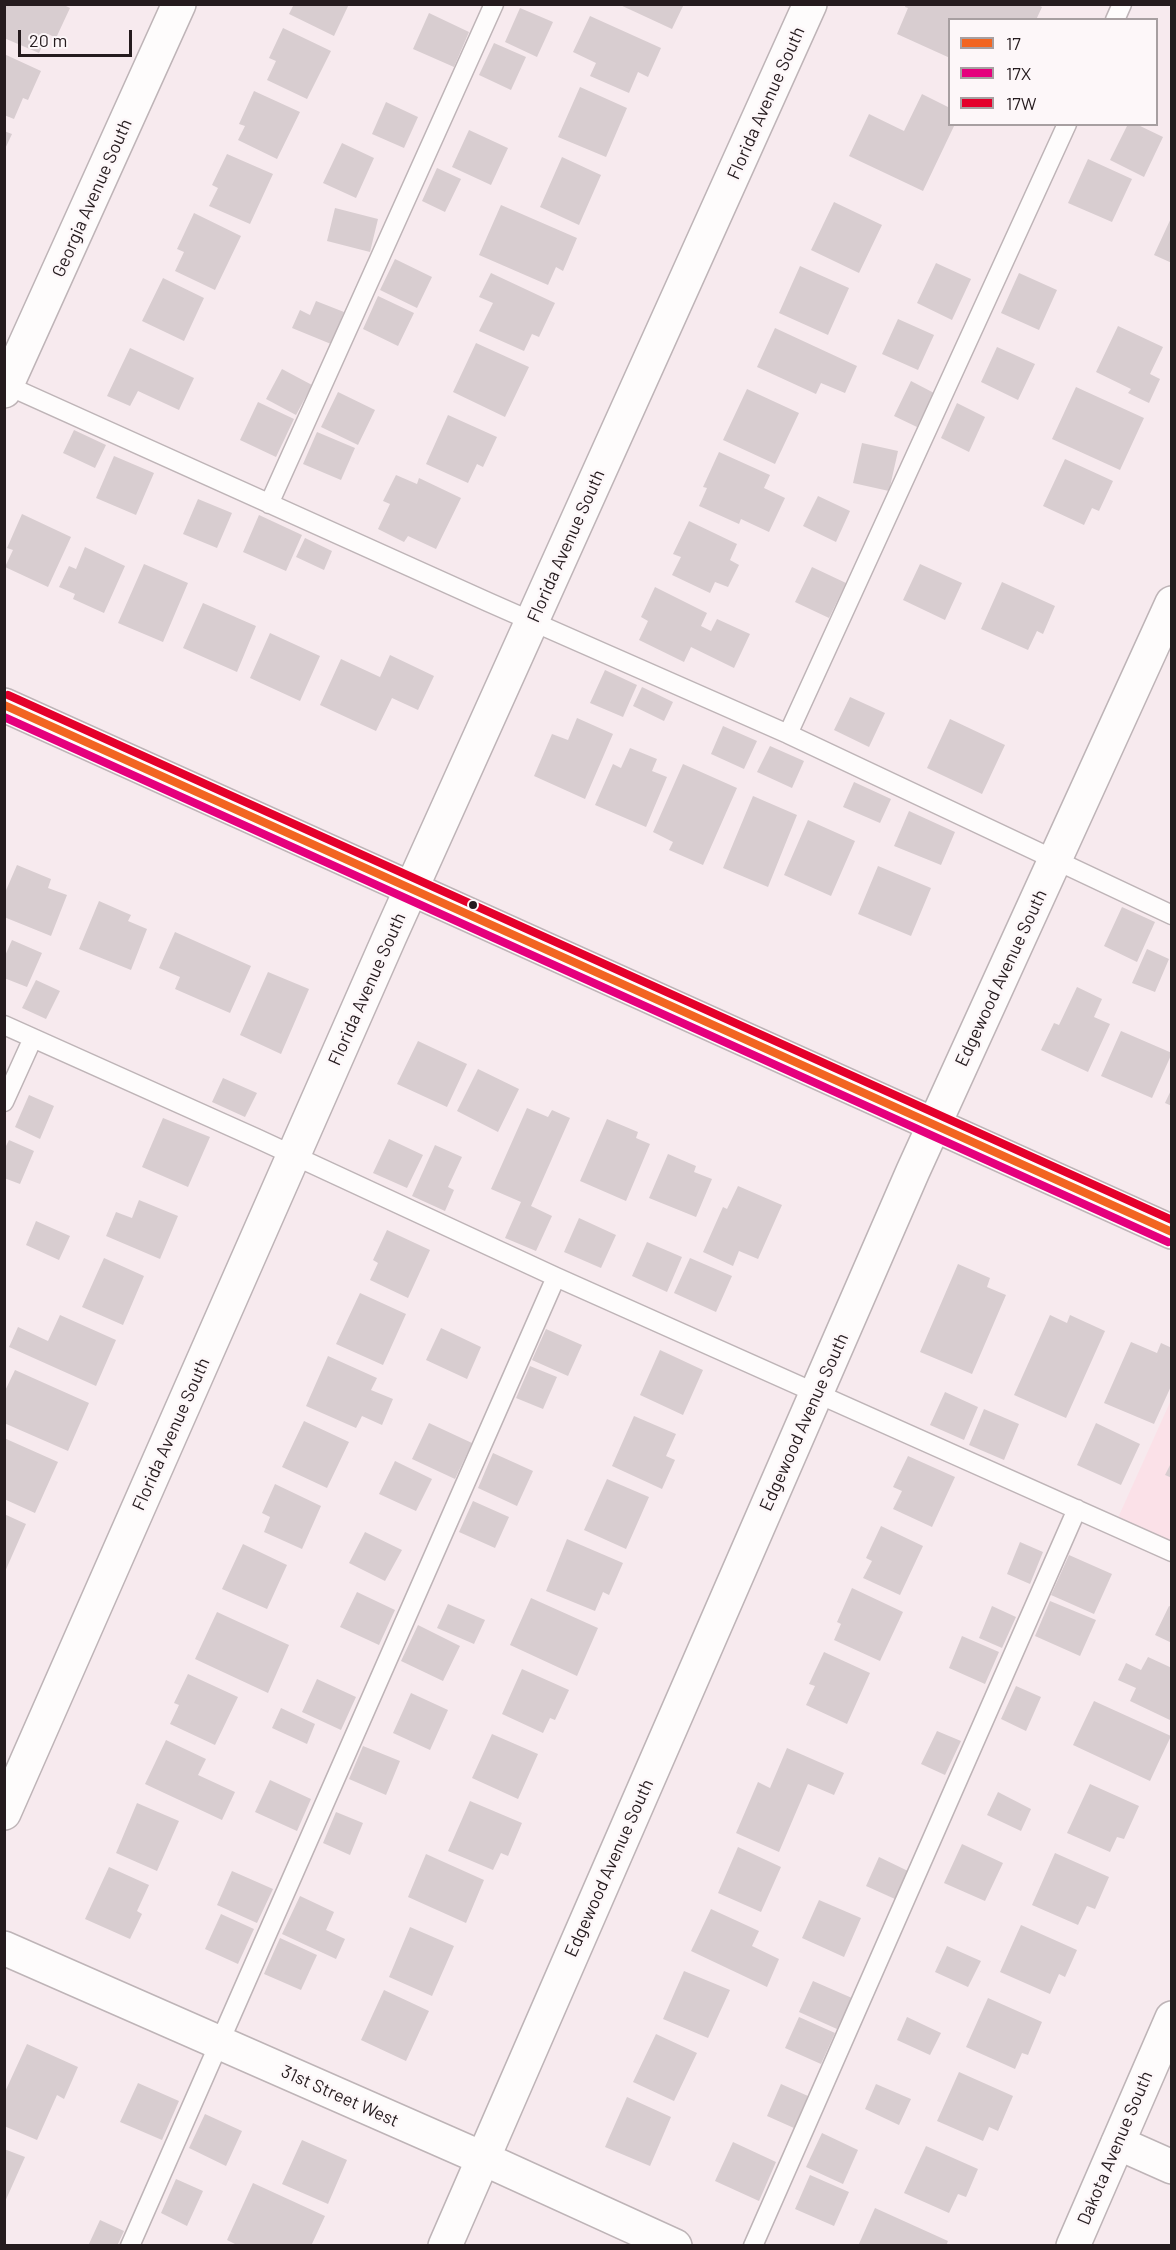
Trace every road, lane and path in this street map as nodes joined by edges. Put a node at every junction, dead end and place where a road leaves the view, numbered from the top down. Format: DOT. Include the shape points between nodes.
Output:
graph roads {
  1 [pos="179,4"];
  2 [pos="494,4"];
  3 [pos="810,4"];
  4 [pos="1122,4"];
  5 [pos="1116,18"];
  6 [pos="1066,126"];
  7 [pos="5,387"];
  8 [pos="269,504"];
  9 [pos="1172,603"];
  10 [pos="532,620"];
  11 [pos="4,705"];
  12 [pos="788,734"];
  13 [pos="1055,861"];
  14 [pos="411,888"];
  15 [pos="1172,915"];
  16 [pos="4,1025"];
  17 [pos="33,1038"];
  18 [pos="4,1102"];
  19 [pos="935,1124"];
  20 [pos="294,1156"];
  21 [pos="1172,1232"];
  22 [pos="555,1277"];
  23 [pos="816,1393"];
  24 [pos="1077,1509"];
  25 [pos="1172,1552"];
  26 [pos="4,1813"];
  27 [pos="4,1948"];
  28 [pos="1172,2018"];
  29 [pos="218,2043"];
  30 [pos="1118,2143"];
  31 [pos="482,2158"];
  32 [pos="1172,2167"];
  33 [pos="130,2246"];
  34 [pos="445,2246"];
  35 [pos="675,2246"];
  36 [pos="753,2246"];
  37 [pos="1073,2246"];
  1 -- 7 [label="street, Georgia Avenue South"];
  2 -- 8 [label="lane"];
  3 -- 10 [label="street, Florida Avenue South"];
  4 -- 5 [label="lane"];
  6 -- 12 [label="lane"];
  7 -- 8 [label="lane"];
  8 -- 10 [label="lane"];
  9 -- 13 [label="street, Edgewood Avenue South"];
  10 -- 12 [label="lane"];
  10 -- 14 [label="street, Florida Avenue South"];
  11 -- 14 [label="street"];
  12 -- 13 [label="lane"];
  13 -- 15 [label="lane"];
  13 -- 19 [label="street, Edgewood Avenue South"];
  14 -- 19 [label="street"];
  14 -- 20 [label="street, Florida Avenue South"];
  16 -- 17 [label="lane"];
  17 -- 18 [label="lane"];
  17 -- 20 [label="lane"];
  19 -- 21 [label="street"];
  19 -- 23 [label="street, Edgewood Avenue South"];
  20 -- 22 [label="lane"];
  20 -- 26 [label="street, Florida Avenue South"];
  22 -- 23 [label="lane"];
  22 -- 29 [label="lane"];
  23 -- 24 [label="lane"];
  23 -- 31 [label="street, Edgewood Avenue South"];
  24 -- 25 [label="lane"];
  24 -- 36 [label="lane"];
  27 -- 29 [label="street, 31st Street West"];
  28 -- 30 [label="street, Dakota Avenue South"];
  29 -- 31 [label="street, 31st Street West"];
  29 -- 33 [label="lane"];
  30 -- 32 [label="street"];
  30 -- 37 [label="street, Dakota Avenue South"];
  31 -- 34 [label="street, Edgewood Avenue South"];
  31 -- 35 [label="street, 31st Street West"];
}
